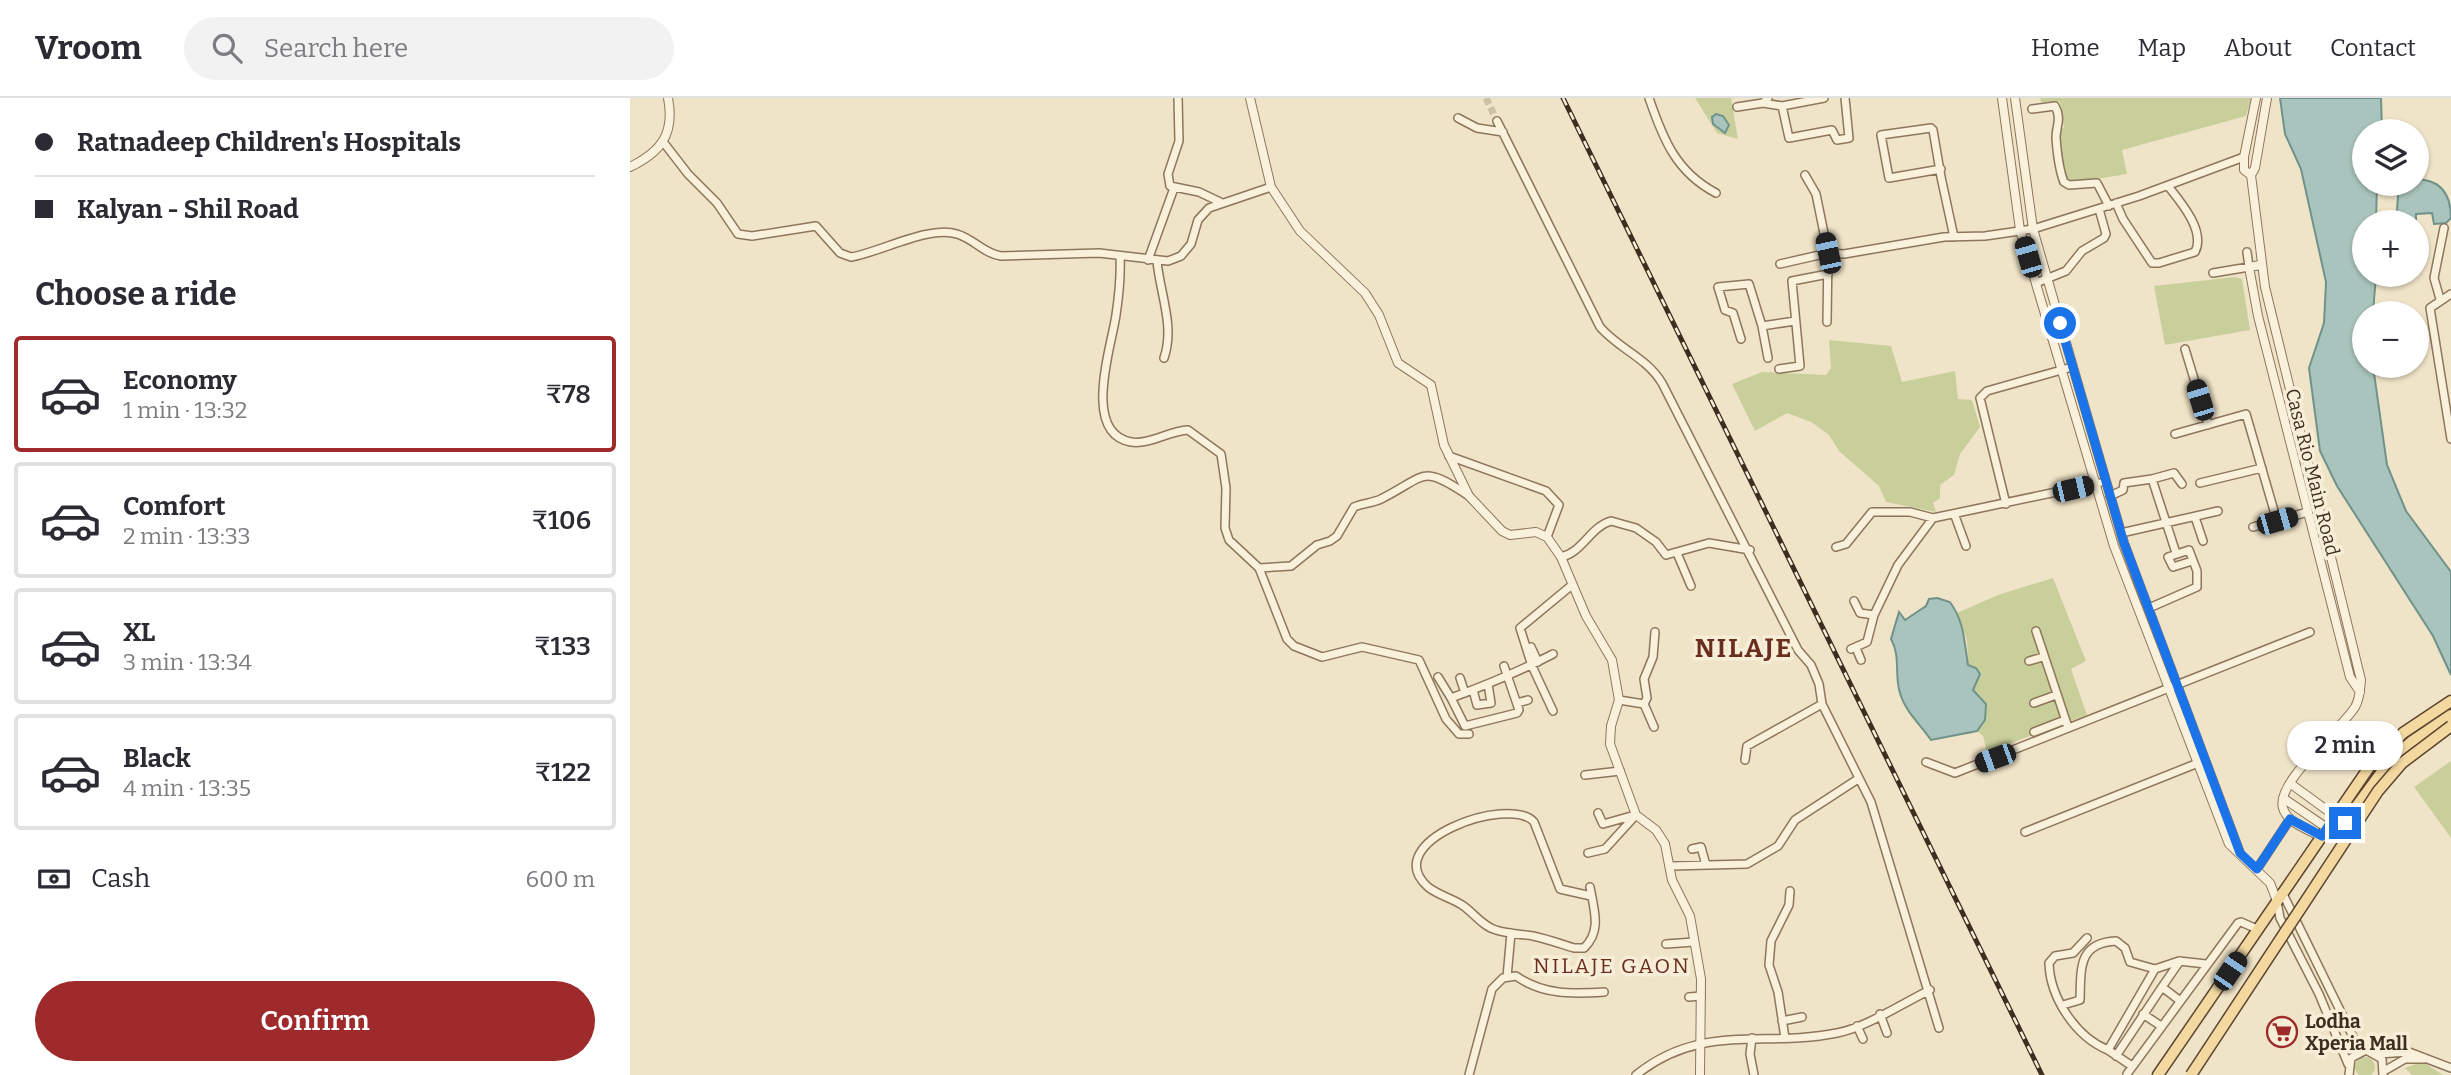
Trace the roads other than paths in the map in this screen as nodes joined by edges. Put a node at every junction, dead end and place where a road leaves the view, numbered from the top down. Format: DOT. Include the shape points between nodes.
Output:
graph roads {
  1 [pos="668,98"];
  2 [pos="1178,98"];
  3 [pos="1250,98"];
  4 [pos="1649,98"];
  5 [pos="1824,98"];
  6 [pos="1845,98"];
  7 [pos="2002,98"];
  8 [pos="2015,98"];
  9 [pos="2256,98"];
  10 [pos="2267,98"];
  11 [pos="1810,99"];
  12 [pos="1765,100"];
  13 [pos="1782,106"];
  14 [pos="1737,107"];
  15 [pos="2032,109"];
  16 [pos="1458,118"];
  17 [pos="1497,121"];
  18 [pos="1503,132"];
  19 [pos="664,143"];
  20 [pos="2244,157"];
  21 [pos="630,167"];
  22 [pos="1941,169"];
  23 [pos="1805,175"];
  24 [pos="2251,175"];
  25 [pos="2168,186"];
  26 [pos="1271,187"];
  27 [pos="1174,188"];
  28 [pos="1716,193"];
  29 [pos="1220,202"];
  30 [pos="2113,204"];
  31 [pos="2099,209"];
  32 [pos="2033,229"];
  33 [pos="2444,229"];
  34 [pos="2020,230"];
  35 [pos="1954,237"];
  36 [pos="2247,252"];
  37 [pos="1828,253"];
  38 [pos="1120,256"];
  39 [pos="1148,260"];
  40 [pos="1157,261"];
  41 [pos="1780,264"];
  42 [pos="2260,265"];
  43 [pos="2249,267"];
  44 [pos="2213,273"];
  45 [pos="1828,274"];
  46 [pos="2047,280"];
  47 [pos="2036,283"];
  48 [pos="2451,294"];
  49 [pos="2440,299"];
  50 [pos="1795,321"];
  51 [pos="1827,322"];
  52 [pos="1762,326"];
  53 [pos="1741,339"];
  54 [pos="2185,349"];
  55 [pos="1164,358"];
  56 [pos="1768,358"];
  57 [pos="2073,367"];
  58 [pos="1779,369"];
  59 [pos="2285,369"];
  60 [pos="2062,370"];
  61 [pos="2272,371"];
  62 [pos="2208,425"];
  63 [pos="2175,435"];
  64 [pos="2451,439"];
  65 [pos="1448,456"];
  66 [pos="2262,468"];
  67 [pos="2152,479"];
  68 [pos="2106,482"];
  69 [pos="2200,483"];
  70 [pos="2096,484"];
  71 [pos="2182,484"];
  72 [pos="1469,496"];
  73 [pos="2110,496"];
  74 [pos="2006,504"];
  75 [pos="2218,511"];
  76 [pos="2308,512"];
  77 [pos="1955,516"];
  78 [pos="2195,517"];
  79 [pos="1933,518"];
  80 [pos="2277,521"];
  81 [pos="2166,525"];
  82 [pos="2253,527"];
  83 [pos="2121,533"];
  84 [pos="1547,537"];
  85 [pos="2203,541"];
  86 [pos="1966,546"];
  87 [pos="1836,547"];
  88 [pos="1750,550"];
  89 [pos="2176,553"];
  90 [pos="1678,554"];
  91 [pos="1561,557"];
  92 [pos="2192,561"];
  93 [pos="1259,568"];
  94 [pos="1572,584"];
  95 [pos="1691,586"];
  96 [pos="1854,601"];
  97 [pos="2149,608"];
  98 [pos="1874,615"];
  99 [pos="2036,631"];
  100 [pos="1655,632"];
  101 [pos="2310,632"];
  102 [pos="1531,647"];
  103 [pos="1553,654"];
  104 [pos="2043,657"];
  105 [pos="1861,660"];
  106 [pos="2029,661"];
  107 [pos="1535,664"];
  108 [pos="1504,666"];
  109 [pos="1438,677"];
  110 [pos="1508,677"];
  111 [pos="1460,678"];
  112 [pos="1488,684"];
  113 [pos="2178,685"];
  114 [pos="2169,689"];
  115 [pos="1469,692"];
  116 [pos="2360,692"];
  117 [pos="2056,695"];
  118 [pos="1451,698"];
  119 [pos="1528,700"];
  120 [pos="1619,700"];
  121 [pos="2451,701"];
  122 [pos="2034,703"];
  123 [pos="1517,704"];
  124 [pos="1644,704"];
  125 [pos="1822,704"];
  126 [pos="1553,710"];
  127 [pos="2451,715"];
  128 [pos="2067,724"];
  129 [pos="2451,726"];
  130 [pos="1654,727"];
  131 [pos="2034,732"];
  132 [pos="1468,734"];
  133 [pos="1745,761"];
  134 [pos="1926,762"];
  135 [pos="2202,762"];
  136 [pos="1620,771"];
  137 [pos="1586,775"];
  138 [pos="1858,779"];
  139 [pos="2291,784"];
  140 [pos="2283,798"];
  141 [pos="1598,813"];
  142 [pos="1636,815"];
  143 [pos="2335,815"];
  144 [pos="2290,819"];
  145 [pos="2345,823"];
  146 [pos="2025,832"];
  147 [pos="2328,833"];
  148 [pos="1692,849"];
  149 [pos="1588,853"];
  150 [pos="1706,865"];
  151 [pos="1671,866"];
  152 [pos="2257,869"];
  153 [pos="1590,887"];
  154 [pos="1790,891"];
  155 [pos="1591,896"];
  156 [pos="2280,896"];
  157 [pos="2257,929"];
  158 [pos="1511,933"];
  159 [pos="2087,938"];
  160 [pos="1694,942"];
  161 [pos="1666,944"];
  162 [pos="2180,961"];
  163 [pos="2206,964"];
  164 [pos="2155,969"];
  165 [pos="1507,977"];
  166 [pos="2162,988"];
  167 [pos="1930,990"];
  168 [pos="1604,992"];
  169 [pos="1701,996"];
  170 [pos="1689,997"];
  171 [pos="2179,1000"];
  172 [pos="2063,1005"];
  173 [pos="1880,1014"];
  174 [pos="2143,1014"];
  175 [pos="1802,1017"];
  176 [pos="1782,1021"];
  177 [pos="1857,1026"];
  178 [pos="2161,1026"];
  179 [pos="1940,1028"];
  180 [pos="1887,1033"];
  181 [pos="1752,1038"];
  182 [pos="1785,1038"];
  183 [pos="1863,1039"];
  184 [pos="1702,1043"];
  185 [pos="2108,1050"];
  186 [pos="2360,1051"];
  187 [pos="2378,1054"];
  188 [pos="2116,1056"];
  189 [pos="2428,1060"];
  190 [pos="2348,1065"];
  191 [pos="2132,1066"];
  192 [pos="2451,1068"];
  193 [pos="2384,1073"];
  194 [pos="2127,1074"];
  195 [pos="1469,1075"];
  196 [pos="1636,1075"];
  197 [pos="1700,1075"];
  198 [pos="1754,1075"];
  199 [pos="2158,1075"];
  200 [pos="2192,1075"];
  201 [pos="2349,1075"];
  1 -- 19 [label="street"];
  2 -- 27 [label="street" via="1179,141 1168,174"];
  3 -- 26 [label="street"];
  4 -- 28 [label="street" via="1668,149 1698,184"];
  5 -- 11 [label="street"];
  6 -- 13 [label="street" via="1849,138 1837,140 1832,130 1789,138"];
  7 -- 34 [label="street"];
  8 -- 32 [label="street"];
  9 -- 20 [label="street"];
  10 -- 24 [label="street, Casa Rio Main Road"];
  11 -- 13 [label="street"];
  12 -- 13 [label="street"];
  12 -- 14 [label="street"];
  15 -- 30 [label="street" via="2055,106 2058,110 2060,125 2055,134 2064,182 2097,183"];
  16 -- 18 [label="street" via="1477,128"];
  17 -- 18 [label="street"];
  18 -- 88 [label="street" via="1600,327 1645,360 1662,383"];
  19 -- 21 [label="street"];
  19 -- 38 [label="street" via="717,203 732,229 744,236 816,226 840,253 851,257 945,232 967,238 986,254"];
  20 -- 24 [label="street, Casa Rio Main Road" via="2245,170"];
  20 -- 25 [label="street"];
  22 -- 22 [label="street" via="1931,128 1881,135 1889,178"];
  22 -- 35 [label="street"];
  23 -- 37 [label="street" via="1816,194"];
  24 -- 42 [label="street, Casa Rio Main Road"];
  25 -- 30 [label="street"];
  25 -- 30 [label="street" via="2198,239 2195,252 2159,264 2152,262"];
  26 -- 29 [label="street"];
  26 -- 65 [label="street" via="1300,231 1365,293 1398,363 1431,386"];
  27 -- 29 [label="street"];
  27 -- 39 [label="street"];
  29 -- 40 [label="street" via="1198,220 1191,244 1181,256"];
  30 -- 31 [label="street"];
  31 -- 32 [label="street"];
  31 -- 46 [label="street" via="2104,239 2082,251 2066,271"];
  32 -- 34 [label="street"];
  32 -- 46 [label="street"];
  33 -- 49 [label="street" via="2434,278"];
  34 -- 35 [label="street"];
  34 -- 47 [label="street"];
  35 -- 37 [label="street"];
  36 -- 43 [label="street"];
  37 -- 41 [label="street"];
  37 -- 45 [label="street"];
  38 -- 39 [label="street"];
  38 -- 93 [label="street" via="1102,398 1104,417 1121,439 1131,442 1188,430 1215,447 1224,460 1229,540"];
  39 -- 40 [label="street"];
  40 -- 55 [label="street" via="1170,326"];
  42 -- 43 [label="street"];
  42 -- 59 [label="street, Casa Rio Main Road"];
  43 -- 44 [label="street"];
  43 -- 61 [label="street, Casa Rio Main Road"];
  45 -- 50 [label="street" via="1792,281"];
  45 -- 51 [label="street"];
  46 -- 47 [label="street"];
  46 -- 57 [label="street"];
  47 -- 60 [label="street"];
  48 -- 49 [label="street"];
  49 -- 64 [label="street" via="2430,308"];
  50 -- 52 [label="street"];
  50 -- 58 [label="street" via="1800,366"];
  52 -- 53 [label="street" via="1749,284 1718,287"];
  52 -- 56 [label="street"];
  54 -- 62 [label="street"];
  57 -- 60 [label="street"];
  57 -- 68 [label="street"];
  59 -- 61 [label="street"];
  59 -- 116 [label="street, Casa Rio Main Road" via="2360,674"];
  60 -- 70 [label="street"];
  60 -- 74 [label="street" via="1987,391 1980,398"];
  61 -- 76 [label="street, Casa Rio Main Road"];
  62 -- 63 [label="street"];
  62 -- 66 [label="street" via="2246,414"];
  65 -- 72 [label="street"];
  65 -- 84 [label="street" via="1546,491 1559,505"];
  66 -- 69 [label="street"];
  66 -- 80 [label="street"];
  67 -- 71 [label="street" via="2174,473"];
  67 -- 73 [label="street" via="2124,483 2123,490"];
  67 -- 81 [label="street"];
  68 -- 70 [label="street"];
  68 -- 73 [label="street"];
  70 -- 74 [label="street"];
  70 -- 114 [label="street" via="2114,546"];
  72 -- 84 [label="street" via="1502,531 1510,535 1536,532"];
  72 -- 93 [label="street" via="1435,475 1419,476 1382,499 1354,507 1337,536 1291,566"];
  73 -- 83 [label="street"];
  74 -- 77 [label="street"];
  75 -- 78 [label="street"];
  76 -- 80 [label="street"];
  76 -- 116 [label="street, Casa Rio Main Road" via="2350,677"];
  77 -- 79 [label="street"];
  77 -- 86 [label="street"];
  78 -- 81 [label="street"];
  78 -- 85 [label="street"];
  79 -- 87 [label="street" via="1910,512 1872,512 1851,538"];
  79 -- 98 [label="street" via="1905,554"];
  80 -- 82 [label="street"];
  81 -- 83 [label="street"];
  81 -- 89 [label="street"];
  83 -- 97 [label="street"];
  84 -- 91 [label="street"];
  88 -- 90 [label="street" via="1709,543"];
  88 -- 125 [label="street" via="1798,650 1811,665"];
  89 -- 92 [label="street" via="2189,550"];
  89 -- 92 [label="street" via="2168,555 2172,567"];
  90 -- 91 [label="street" via="1666,555 1636,528 1611,521 1595,528 1573,553"];
  90 -- 95 [label="street"];
  91 -- 94 [label="street"];
  92 -- 97 [label="street" via="2197,587"];
  93 -- 132 [label="street" via="1287,639 1294,646 1322,657 1362,647 1419,660 1446,719 1459,734"];
  94 -- 107 [label="street" via="1520,628"];
  94 -- 120 [label="street" via="1612,660"];
  96 -- 98 [label="street" via="1860,613"];
  97 -- 113 [label="street"];
  98 -- 105 [label="street" via="1867,642 1853,649"];
  99 -- 104 [label="street"];
  100 -- 124 [label="street" via="1653,657 1644,679"];
  101 -- 113 [label="street"];
  102 -- 107 [label="street"];
  103 -- 107 [label="street"];
  104 -- 106 [label="street"];
  104 -- 117 [label="street"];
  107 -- 110 [label="street"];
  107 -- 126 [label="street"];
  108 -- 110 [label="street"];
  109 -- 118 [label="street"];
  110 -- 112 [label="street"];
  110 -- 123 [label="street"];
  111 -- 115 [label="street"];
  112 -- 115 [label="street"];
  112 -- 115 [label="street" via="1491,703 1477,705"];
  113 -- 114 [label="street"];
  113 -- 135 [label="street"];
  114 -- 128 [label="street"];
  114 -- 135 [label="street"];
  115 -- 118 [label="street"];
  116 -- 139 [label="street" via="2355,708"];
  117 -- 122 [label="street"];
  117 -- 128 [label="street"];
  118 -- 123 [label="street" via="1469,727 1517,713"];
  119 -- 123 [label="street"];
  120 -- 124 [label="street"];
  120 -- 136 [label="street" via="1610,733"];
  121 -- 143 [label="main road" via="2383,750"];
  124 -- 130 [label="street"];
  125 -- 133 [label="street" via="1747,746"];
  125 -- 138 [label="street"];
  127 -- 145 [label="main road" via="2392,758"];
  128 -- 131 [label="street"];
  128 -- 134 [label="street" via="1955,773"];
  129 -- 200 [label="main road, bridge" via="2402,763 2378,791"];
  135 -- 146 [label="street"];
  135 -- 152 [label="street" via="2229,844"];
  136 -- 137 [label="street"];
  136 -- 142 [label="street"];
  138 -- 150 [label="street" via="1795,820 1778,846 1766,853 1741,866"];
  138 -- 167 [label="street" via="1871,802"];
  139 -- 140 [label="street"];
  139 -- 143 [label="street"];
  140 -- 144 [label="street" via="2282,807"];
  140 -- 147 [label="street"];
  141 -- 142 [label="street" via="1603,824"];
  142 -- 149 [label="street" via="1605,849"];
  142 -- 151 [label="street" via="1661,837"];
  143 -- 145 [label="street"];
  143 -- 147 [label="main road"];
  144 -- 147 [label="street"];
  144 -- 152 [label="street"];
  145 -- 147 [label="main road"];
  147 -- 156 [label="main road"];
  148 -- 150 [label="street" via="1701,847"];
  150 -- 151 [label="street"];
  151 -- 160 [label="street" via="1672,880 1690,916"];
  152 -- 156 [label="street"];
  153 -- 155 [label="street"];
  154 -- 176 [label="street" via="1789,905 1771,941 1769,965"];
  155 -- 158 [label="street" via="1597,929 1584,948"];
  155 -- 158 [label="street" via="1560,889 1527,814 1494,815 1442,831 1429,840 1418,859 1418,871 1427,887 1495,930"];
  156 -- 157 [label="main road"];
  156 -- 186 [label="street"];
  156 -- 190 [label="street" via="2280,918"];
  157 -- 163 [label="street" via="2238,923"];
  157 -- 199 [label="main road"];
  158 -- 165 [label="street"];
  159 -- 172 [label="street" via="2073,953 2055,956 2049,963 2050,982"];
  160 -- 161 [label="street"];
  160 -- 169 [label="street"];
  162 -- 163 [label="street"];
  162 -- 164 [label="street"];
  162 -- 166 [label="street"];
  163 -- 171 [label="street"];
  164 -- 172 [label="street" via="2130,962 2125,948 2116,941 2098,942 2081,967 2080,1000"];
  164 -- 185 [label="street"];
  165 -- 168 [label="street" via="1567,994"];
  165 -- 195 [label="street" via="1492,989"];
  166 -- 171 [label="street"];
  166 -- 174 [label="street"];
  167 -- 173 [label="street"];
  167 -- 179 [label="street"];
  169 -- 170 [label="street"];
  169 -- 184 [label="street"];
  171 -- 178 [label="street"];
  172 -- 185 [label="street" via="2091,1043"];
  173 -- 177 [label="street"];
  173 -- 180 [label="street"];
  174 -- 178 [label="street"];
  174 -- 188 [label="street"];
  175 -- 176 [label="street"];
  176 -- 182 [label="street"];
  177 -- 182 [label="street" via="1840,1033"];
  177 -- 183 [label="street"];
  178 -- 191 [label="street"];
  181 -- 182 [label="street"];
  181 -- 184 [label="street"];
  181 -- 198 [label="street"];
  184 -- 196 [label="street" via="1652,1062"];
  184 -- 197 [label="street"];
  185 -- 188 [label="street"];
  186 -- 187 [label="street"];
  186 -- 190 [label="street"];
  187 -- 189 [label="street" via="2409,1052"];
  187 -- 193 [label="street"];
  188 -- 191 [label="street"];
  189 -- 192 [label="street"];
  189 -- 193 [label="street" via="2405,1059"];
  190 -- 201 [label="street"];
  191 -- 194 [label="street"];
}
